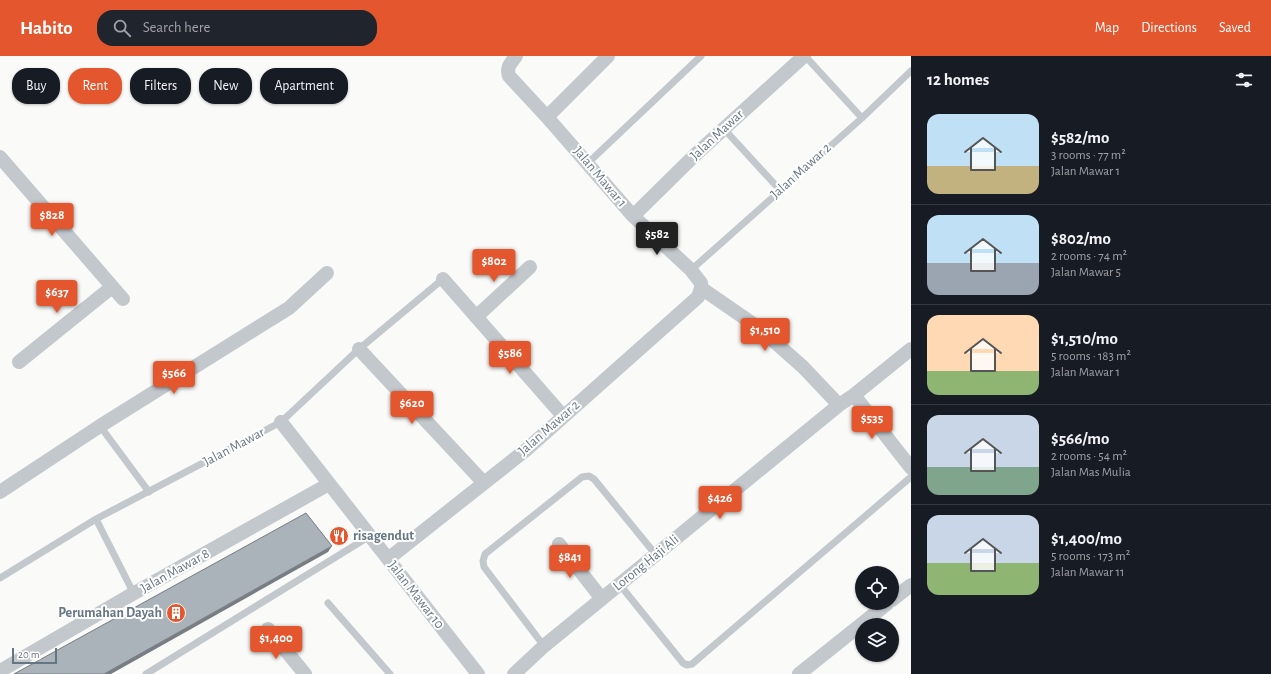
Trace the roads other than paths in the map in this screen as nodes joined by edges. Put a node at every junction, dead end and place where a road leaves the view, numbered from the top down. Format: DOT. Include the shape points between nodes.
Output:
graph roads {
  1 [pos="516,56"];
  2 [pos="608,56"];
  3 [pos="700,56"];
  4 [pos="801,57"];
  5 [pos="911,71"];
  6 [pos="548,116"];
  7 [pos="862,118"];
  8 [pos="724,129"];
  9 [pos="0,158"];
  10 [pos="588,163"];
  11 [pos="780,190"];
  12 [pos="632,216"];
  13 [pos="530,267"];
  14 [pos="691,270"];
  15 [pos="327,273"];
  16 [pos="443,279"];
  17 [pos="112,287"];
  18 [pos="701,288"];
  19 [pos="123,299"];
  20 [pos="476,317"];
  21 [pos="359,349"];
  22 [pos="909,354"];
  23 [pos="19,362"];
  24 [pos="854,395"];
  25 [pos="839,405"];
  26 [pos="563,416"];
  27 [pos="280,422"];
  28 [pos="100,426"];
  29 [pos="911,468"];
  30 [pos="911,477"];
  31 [pos="484,483"];
  32 [pos="329,484"];
  33 [pos="0,492"];
  34 [pos="148,492"];
  35 [pos="96,519"];
  36 [pos="370,536"];
  37 [pos="559,544"];
  38 [pos="656,555"];
  39 [pos="388,559"];
  40 [pos="0,578"];
  41 [pos="620,585"];
  42 [pos="911,585"];
  43 [pos="134,594"];
  44 [pos="899,594"];
  45 [pos="602,599"];
  46 [pos="328,603"];
  47 [pos="879,610"];
  48 [pos="268,630"];
  49 [pos="544,646"];
  50 [pos="0,671"];
  51 [pos="146,674"];
  52 [pos="305,674"];
  53 [pos="390,674"];
  54 [pos="478,674"];
  55 [pos="514,674"];
  56 [pos="799,674"];
  1 -- 6 [label="street, Jalan Mawar 1" via="508,66 509,76"];
  2 -- 6 [label="street"];
  3 -- 10 [label="lane"];
  4 -- 7 [label="lane"];
  4 -- 8 [label="street, Jalan Mawar"];
  5 -- 7 [label="lane, Jalan Mawar 2"];
  6 -- 10 [label="street, Jalan Mawar 1"];
  7 -- 11 [label="lane, Jalan Mawar 2"];
  8 -- 11 [label="lane"];
  8 -- 12 [label="street, Jalan Mawar"];
  9 -- 17 [label="street"];
  10 -- 12 [label="street, Jalan Mawar 1"];
  11 -- 14 [label="lane, Jalan Mawar 2"];
  12 -- 14 [label="street, Jalan Mawar 1"];
  13 -- 20 [label="street"];
  14 -- 18 [label="street, Jalan Mawar 1" via="701,283"];
  15 -- 28 [label="street" via="289,308"];
  16 -- 20 [label="street"];
  16 -- 21 [label="lane, Jalan Mawar"];
  17 -- 19 [label="street"];
  17 -- 23 [label="street"];
  18 -- 25 [label="street, Jalan Mawar 1" via="759,328 803,367"];
  18 -- 26 [label="street, Jalan Mawar 2" via="698,297"];
  20 -- 26 [label="street"];
  21 -- 27 [label="lane, Jalan Mawar"];
  21 -- 31 [label="street"];
  22 -- 24 [label="street, Lorong Haji Ali"];
  24 -- 25 [label="street, Lorong Haji Ali"];
  24 -- 29 [label="street"];
  25 -- 38 [label="street, Lorong Haji Ali"];
  26 -- 31 [label="street, Jalan Mawar 2"];
  27 -- 32 [label="street, Jalan Mawar 10"];
  27 -- 34 [label="lane, Jalan Mawar"];
  28 -- 33 [label="street"];
  28 -- 34 [label="lane"];
  30 -- 41 [label="lane" via="692,664 683,663"];
  31 -- 39 [label="street, Jalan Mawar 2"];
  32 -- 36 [label="street, Jalan Mawar 10"];
  32 -- 43 [label="street, Jalan Mawar 8"];
  34 -- 35 [label="lane, Jalan Mawar"];
  35 -- 40 [label="lane, Jalan Mawar"];
  35 -- 43 [label="lane"];
  36 -- 39 [label="street, Jalan Mawar 10"];
  36 -- 51 [label="lane"];
  37 -- 45 [label="street"];
  38 -- 41 [label="street, Lorong Haji Ali"];
  38 -- 49 [label="lane" via="589,476 582,477 485,554 484,567"];
  39 -- 54 [label="street, Jalan Mawar 10"];
  41 -- 45 [label="street, Lorong Haji Ali"];
  42 -- 44 [label="street"];
  43 -- 50 [label="street, Jalan Mawar 8"];
  45 -- 49 [label="street, Lorong Haji Ali"];
  46 -- 53 [label="lane"];
  47 -- 56 [label="street"];
  48 -- 52 [label="street"];
  49 -- 55 [label="street, Lorong Haji Ali"];
}
